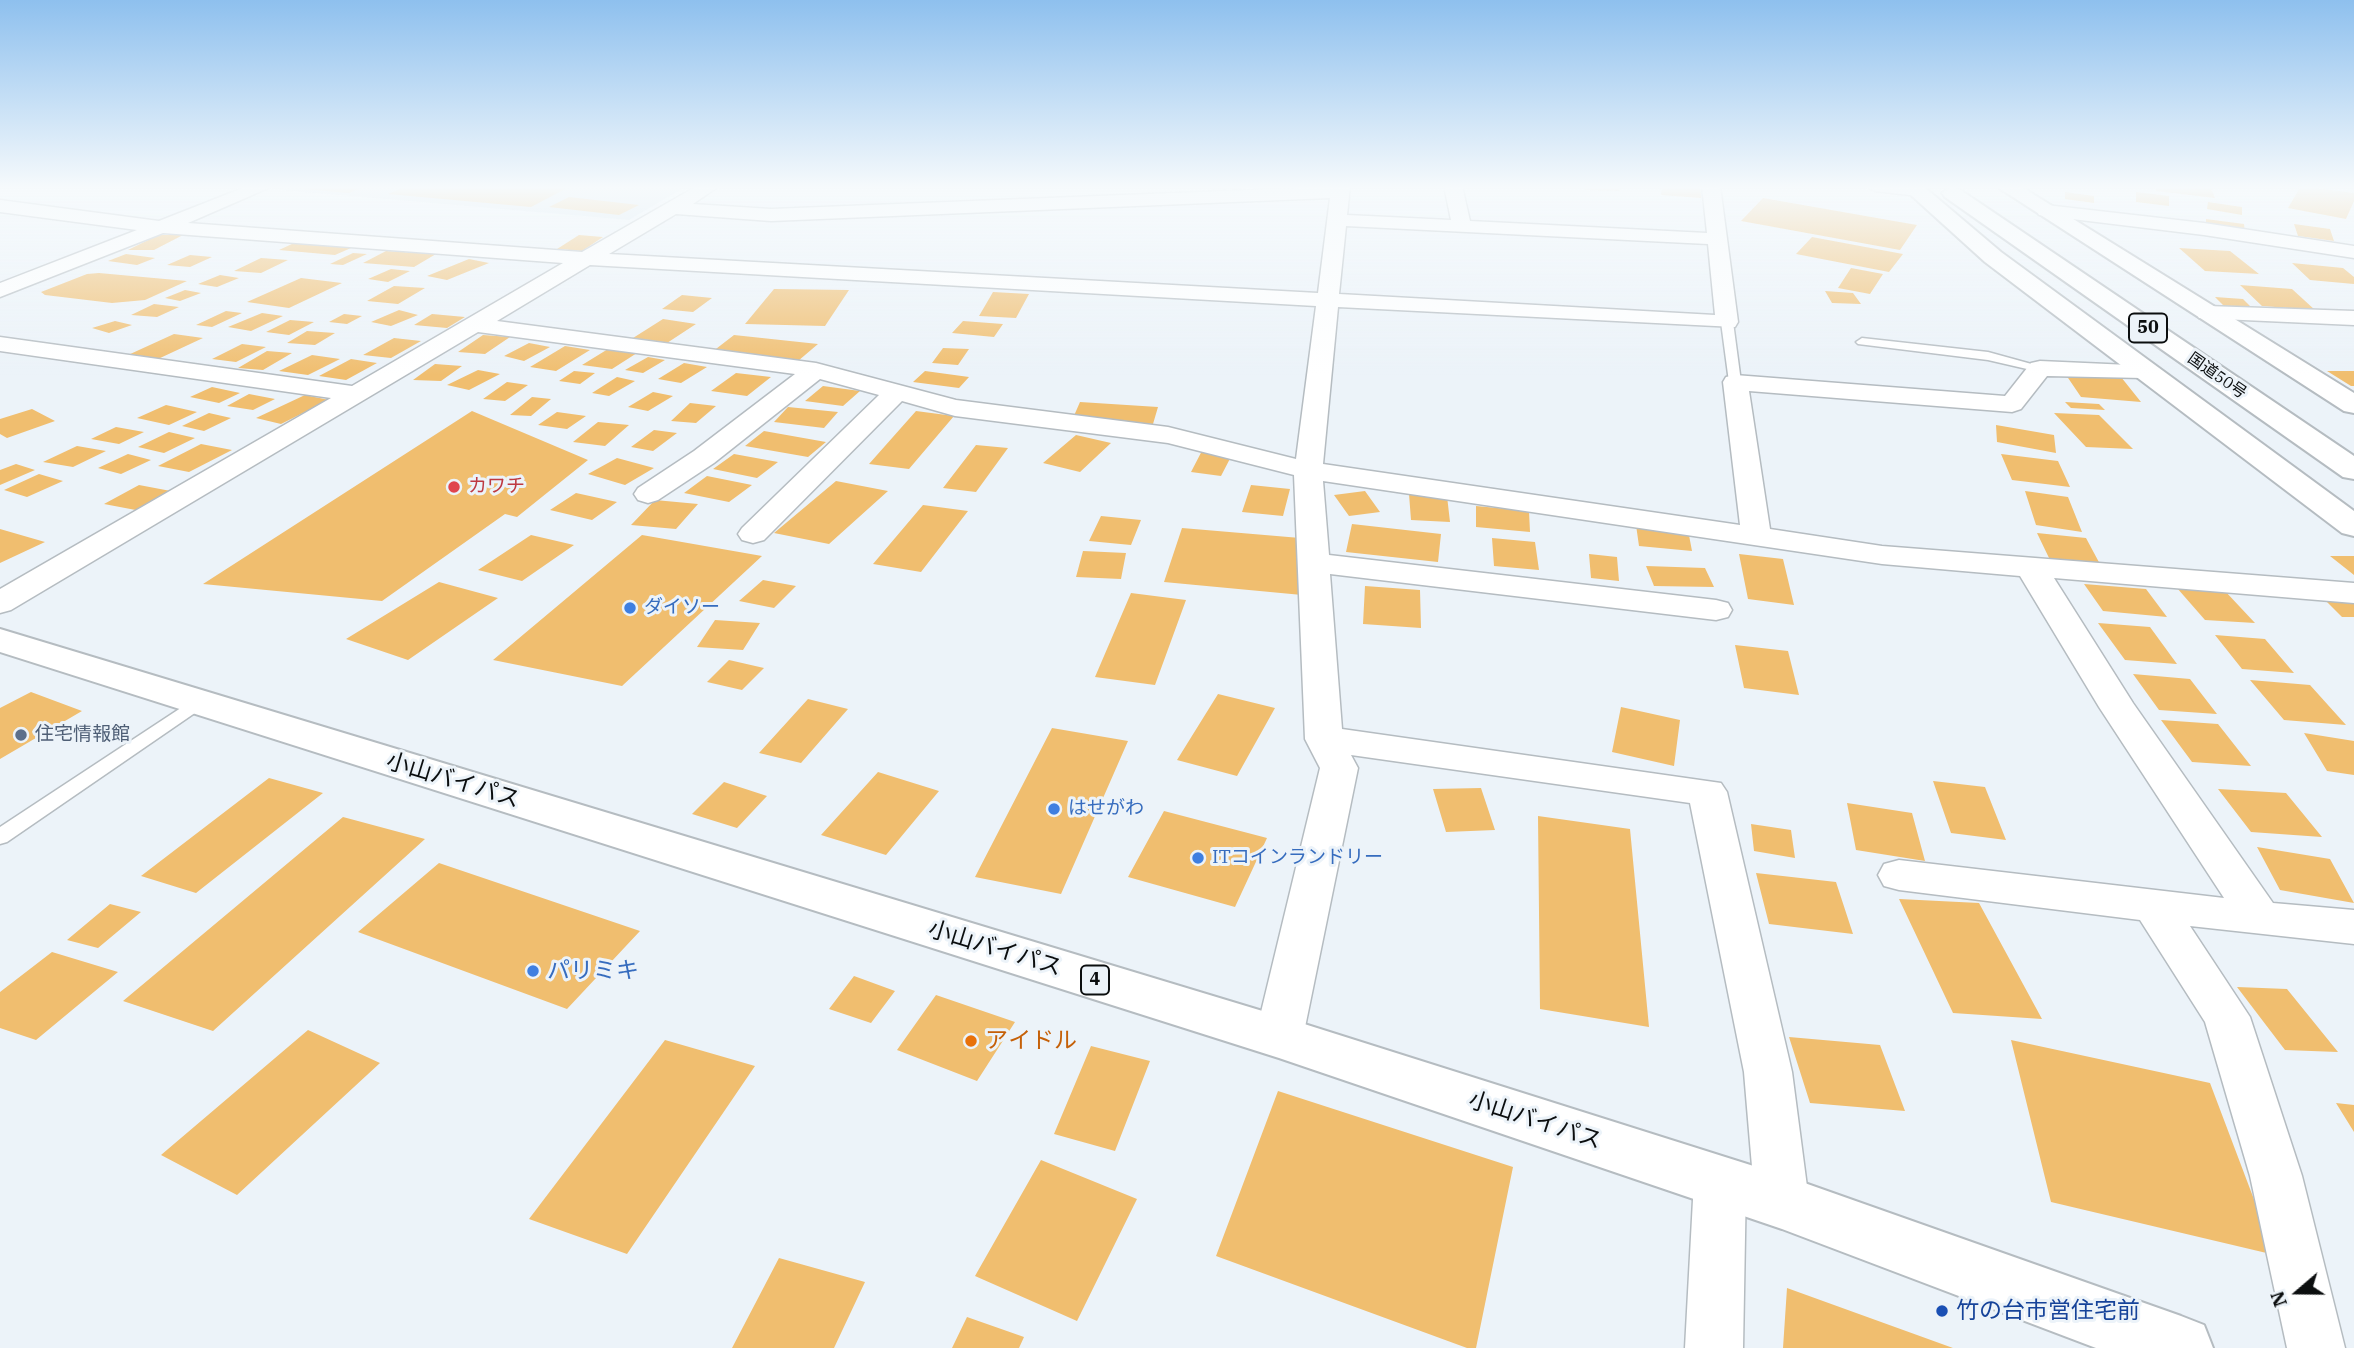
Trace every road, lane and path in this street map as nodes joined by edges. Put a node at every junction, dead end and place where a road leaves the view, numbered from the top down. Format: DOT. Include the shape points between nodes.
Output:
graph roads {
  1 [pos="106,249"];
  2 [pos="454,249"];
  3 [pos="606,249"];
  4 [pos="1333,249"];
  5 [pos="1718,249"];
  6 [pos="1985,249"];
  7 [pos="2017,249"];
  8 [pos="2068,249"];
  9 [pos="2106,249"];
  10 [pos="2319,249"];
  11 [pos="2333,249"];
  12 [pos="2354,252"];
  13 [pos="589,259"];
  14 [pos="2354,268"];
  15 [pos="0,291"];
  16 [pos="1327,298"];
  17 [pos="2207,313"];
  18 [pos="2354,318"];
  19 [pos="1727,322"];
  20 [pos="478,325"];
  21 [pos="1863,342"];
  22 [pos="0,344"];
  23 [pos="2227,354"];
  24 [pos="2040,368"];
  25 [pos="816,370"];
  26 [pos="2143,371"];
  27 [pos="1735,382"];
  28 [pos="897,392"];
  29 [pos="358,394"];
  30 [pos="2354,405"];
  31 [pos="1308,470"];
  32 [pos="2354,470"];
  33 [pos="648,494"];
  34 [pos="2354,526"];
  35 [pos="753,534"];
  36 [pos="1756,535"];
  37 [pos="1314,562"];
  38 [pos="2031,567"];
  39 [pos="2354,593"];
  40 [pos="0,603"];
  41 [pos="1716,610"];
  42 [pos="0,640"];
  43 [pos="199,702"];
  44 [pos="1324,739"];
  45 [pos="0,837"];
  46 [pos="1899,875"];
  47 [pos="2153,905"];
  48 [pos="2260,918"];
  49 [pos="2354,927"];
  50 [pos="1279,1037"];
  51 [pos="1720,1181"];
  52 [pos="1782,1202"];
  53 [pos="1714,1348"];
  54 [pos="2181,1348"];
  55 [pos="2316,1348"];
  1 -- 15 [label="street"];
  2 -- 13 [label="street"];
  3 -- 13 [label="street"];
  4 -- 16 [label="street"];
  5 -- 19 [label="street"];
  6 -- 26 [label="highway"];
  7 -- 32 [label="highway, 国道50号 / 50"];
  8 -- 23 [label="highway, 国道50号 / 50"];
  9 -- 17 [label="highway"];
  10 -- 14 [label="street"];
  11 -- 12 [label="street"];
  13 -- 16 [label="street"];
  13 -- 20 [label="street"];
  16 -- 19 [label="street"];
  16 -- 31 [label="street"];
  17 -- 18 [label="street"];
  17 -- 30 [label="highway"];
  19 -- 27 [label="lane"];
  20 -- 25 [label="street"];
  20 -- 29 [label="street"];
  21 -- 24 [label="lane" via="1988,356"];
  22 -- 29 [label="street"];
  24 -- 26 [label="street"];
  24 -- 27 [label="street" via="2012,404"];
  25 -- 28 [label="street"];
  25 -- 33 [label="street"];
  26 -- 34 [label="highway"];
  27 -- 36 [label="street"];
  28 -- 31 [label="street" via="955,408 1168,435"];
  28 -- 35 [label="street"];
  29 -- 40 [label="street"];
  31 -- 36 [label="street"];
  31 -- 37 [label="street"];
  36 -- 38 [label="street" via="1882,555"];
  37 -- 41 [label="street"];
  37 -- 44 [label="street"];
  38 -- 39 [label="street"];
  38 -- 48 [label="street" via="2117,707"];
  42 -- 43 [label="highway, 小山バイパス / 4"];
  43 -- 45 [label="lane"];
  43 -- 50 [label="highway, 小山バイパス / 4"];
  44 -- 50 [label="street" via="1339,768"];
  44 -- 52 [label="street" via="1707,792 1768,1072"];
  46 -- 47 [label="street"];
  47 -- 48 [label="street"];
  47 -- 55 [label="street" via="2227,1017 2276,1176"];
  48 -- 49 [label="street"];
  50 -- 51 [label="highway, 小山バイパス / 4"];
  51 -- 52 [label="highway, 小山バイパス / 4"];
  51 -- 53 [label="street"];
  52 -- 54 [label="highway, 小山バイパス / 4"];
}
